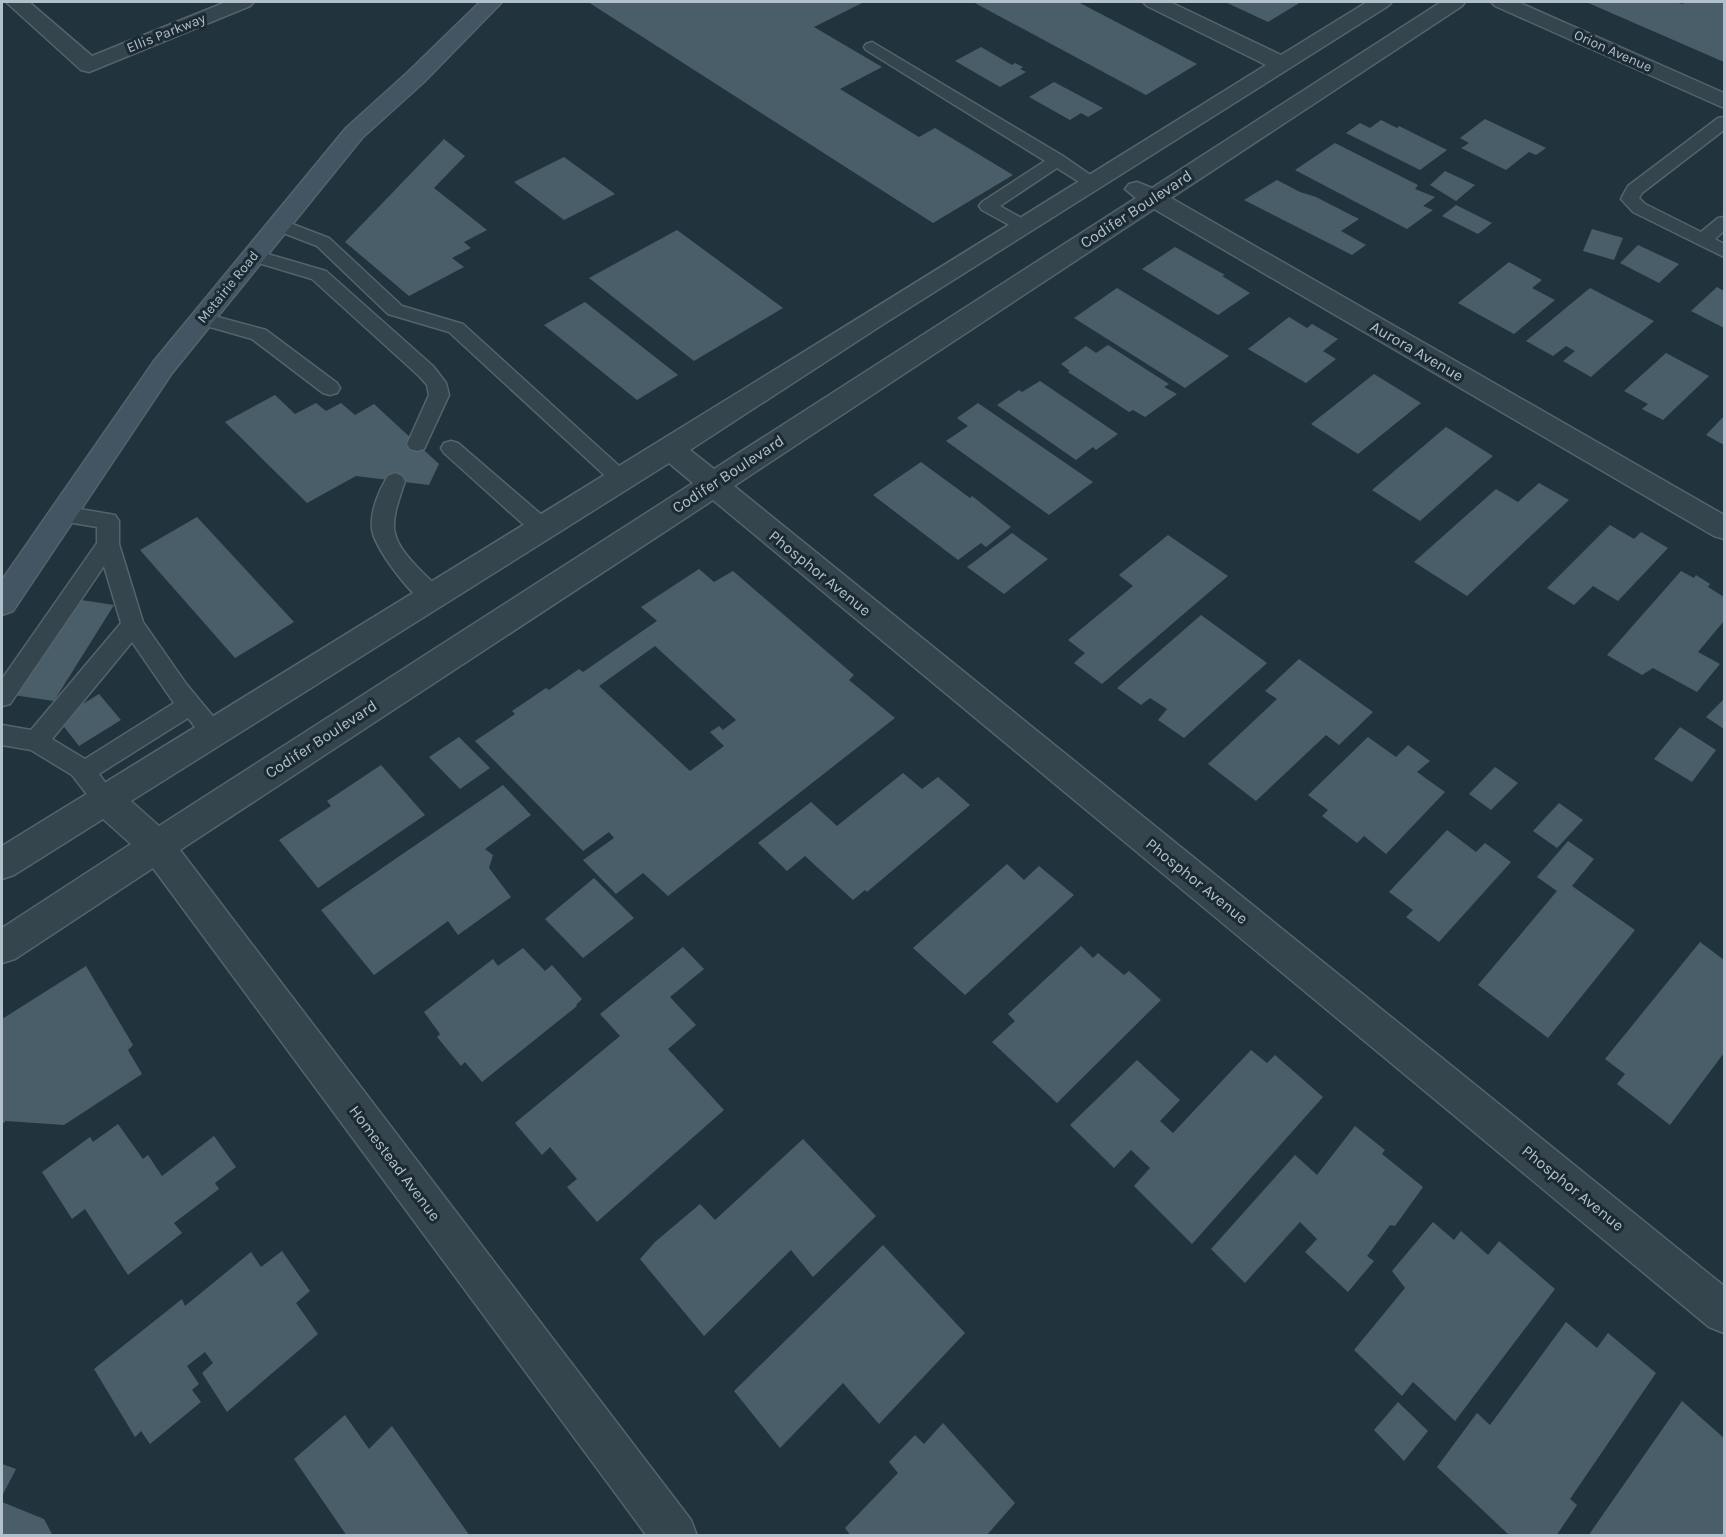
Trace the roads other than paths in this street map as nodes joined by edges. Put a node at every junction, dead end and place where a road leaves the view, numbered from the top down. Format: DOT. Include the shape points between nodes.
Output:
graph roads {
  1 [pos="17,2"];
  2 [pos="243,2"];
  3 [pos="490,2"];
  4 [pos="1154,2"];
  5 [pos="1381,2"];
  6 [pos="1455,2"];
  7 [pos="1502,2"];
  8 [pos="872,47"];
  9 [pos="1282,64"];
  10 [pos="1725,100"];
  11 [pos="1725,122"];
  12 [pos="1057,160"];
  13 [pos="1101,178"];
  14 [pos="1152,198"];
  15 [pos="1725,222"];
  16 [pos="279,225"];
  17 [pos="1024,227"];
  18 [pos="1703,240"];
  19 [pos="1725,251"];
  20 [pos="254,256"];
  21 [pos="202,319"];
  22 [pos="330,388"];
  23 [pos="417,444"];
  24 [pos="451,448"];
  25 [pos="670,449"];
  26 [pos="621,479"];
  27 [pos="395,481"];
  28 [pos="712,485"];
  29 [pos="62,514"];
  30 [pos="542,528"];
  31 [pos="1725,528"];
  32 [pos="108,544"];
  33 [pos="432,596"];
  34 [pos="2,603"];
  35 [pos="133,625"];
  36 [pos="2,697"];
  37 [pos="190,705"];
  38 [pos="214,732"];
  39 [pos="2,735"];
  40 [pos="36,741"];
  41 [pos="94,786"];
  42 [pos="157,846"];
  43 [pos="2,864"];
  44 [pos="2,947"];
  45 [pos="1725,1312"];
  46 [pos="675,1536"];
  1 -- 2 [label="street, Ellis Parkway" via="89,65"];
  3 -- 16 [label="main road, Metairie Road" via="354,133"];
  4 -- 9 [label="street"];
  5 -- 9 [label="street"];
  6 -- 14 [label="street, Codifer Boulevard"];
  7 -- 10 [label="street, Orion Avenue"];
  8 -- 12 [label="lane"];
  9 -- 13 [label="street"];
  11 -- 18 [label="lane" via="1634,190 1630,199 1639,208"];
  12 -- 13 [label="lane"];
  12 -- 17 [label="lane" via="988,206"];
  13 -- 14 [label="street, Aurora Avenue"];
  13 -- 17 [label="street"];
  14 -- 28 [label="street, Codifer Boulevard"];
  14 -- 31 [label="street, Aurora Avenue"];
  15 -- 18 [label="lane"];
  16 -- 20 [label="main road, Metairie Road"];
  16 -- 26 [label="lane" via="323,242 395,310 456,328"];
  17 -- 25 [label="street"];
  18 -- 19 [label="lane"];
  20 -- 21 [label="main road, Metairie Road"];
  20 -- 23 [label="lane" via="319,275 426,371 436,383 439,395"];
  21 -- 22 [label="lane" via="260,334"];
  21 -- 29 [label="main road, Metairie Road" via="163,368"];
  24 -- 30 [label="lane"];
  25 -- 26 [label="street"];
  25 -- 28 [label="street, Phosphor Avenue"];
  26 -- 30 [label="street"];
  27 -- 33 [label="lane" via="384,513 383,532 390,549"];
  28 -- 42 [label="street, Codifer Boulevard"];
  28 -- 45 [label="street, Phosphor Avenue"];
  29 -- 32 [label="lane" via="108,521"];
  29 -- 34 [label="main road, Metairie Road"];
  30 -- 33 [label="street"];
  32 -- 35 [label="lane"];
  32 -- 36 [label="lane"];
  33 -- 38 [label="street"];
  35 -- 37 [label="lane"];
  35 -- 40 [label="lane"];
  37 -- 38 [label="lane"];
  37 -- 41 [label="lane"];
  38 -- 41 [label="street"];
  39 -- 40 [label="lane"];
  40 -- 41 [label="lane"];
  41 -- 42 [label="street, Homestead Avenue"];
  41 -- 43 [label="street"];
  42 -- 44 [label="street, Codifer Boulevard"];
  42 -- 46 [label="street, Homestead Avenue"];
}
